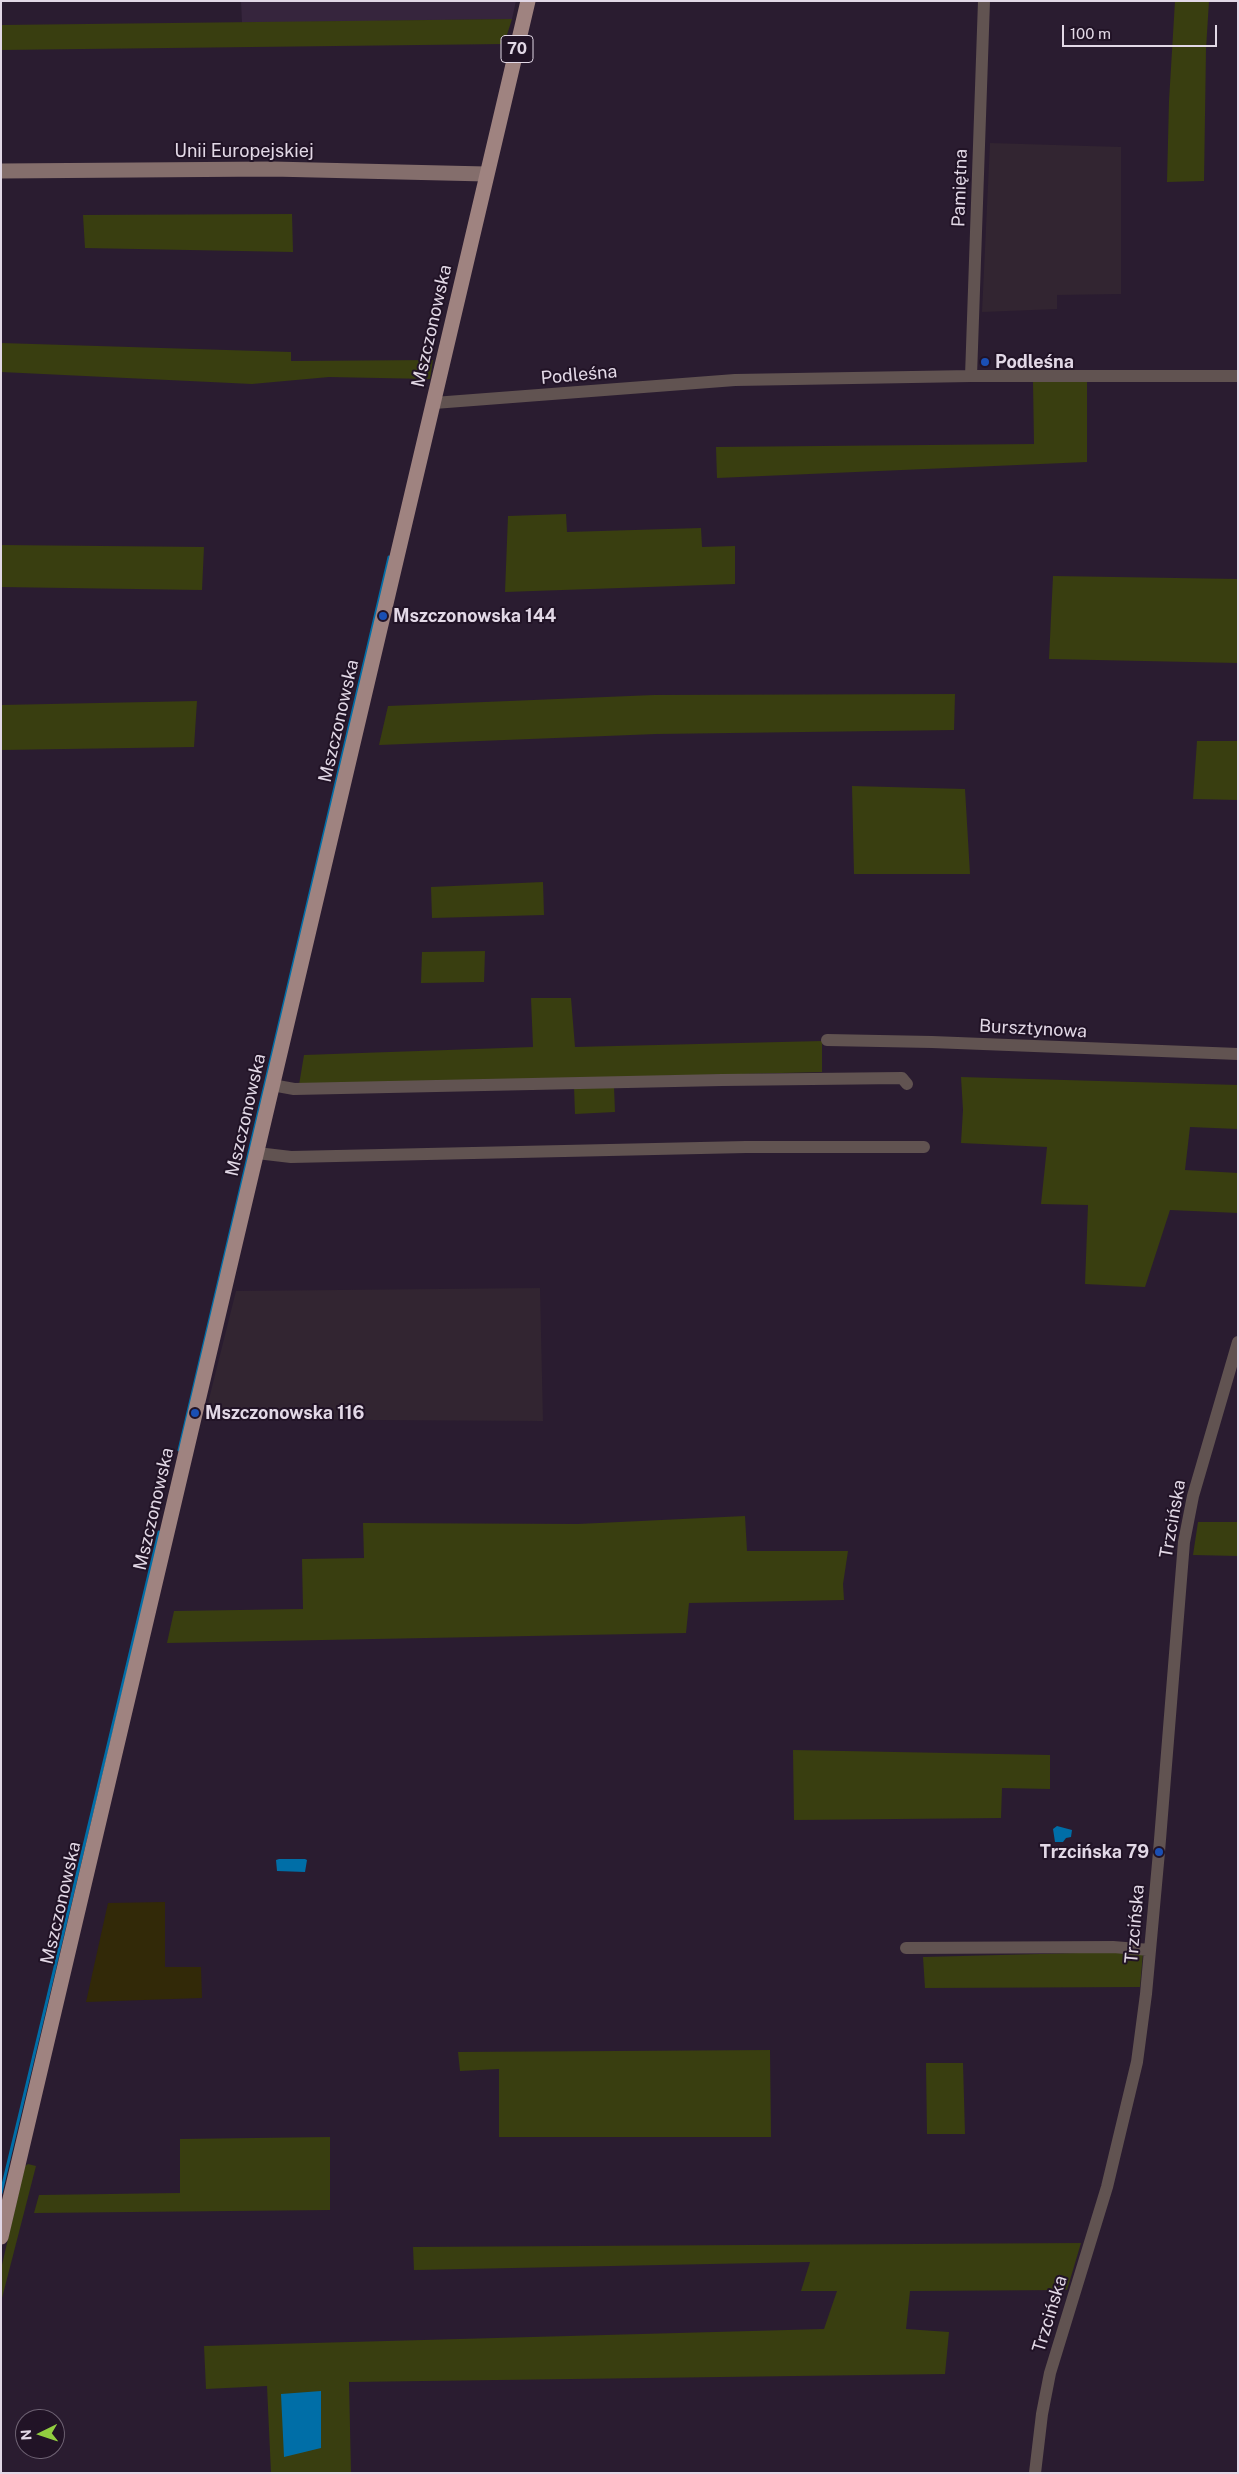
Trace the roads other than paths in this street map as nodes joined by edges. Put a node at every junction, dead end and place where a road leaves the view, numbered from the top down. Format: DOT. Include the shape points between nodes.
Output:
graph roads {
  1 [pos="528,1"];
  2 [pos="984,1"];
  3 [pos="1,171"];
  4 [pos="486,174"];
  5 [pos="971,376"];
  6 [pos="1238,376"];
  7 [pos="434,403"];
  8 [pos="827,1040"];
  9 [pos="1238,1054"];
  10 [pos="907,1084"];
  11 [pos="272,1085"];
  12 [pos="924,1147"];
  13 [pos="256,1154"];
  14 [pos="1238,1342"];
  15 [pos="906,1948"];
  16 [pos="1150,1950"];
  17 [pos="4,2209"];
  18 [pos="1,2237"];
  19 [pos="1035,2473"];
  1 -- 4 [label="main road, Mszczonowska / 70"];
  2 -- 5 [label="street, Pamiętna"];
  3 -- 4 [label="main road, Unii Europejskiej" via="272,169"];
  4 -- 7 [label="main road, Mszczonowska"];
  5 -- 6 [label="street, Podleśna"];
  5 -- 7 [label="street, Podleśna" via="736,380"];
  7 -- 11 [label="main road, Mszczonowska"];
  8 -- 9 [label="street, Bursztynowa"];
  10 -- 11 [label="street" via="902,1078 892,1078 294,1089"];
  11 -- 13 [label="main road, Mszczonowska"];
  12 -- 13 [label="street" via="746,1147 291,1158"];
  13 -- 17 [label="main road, Mszczonowska"];
  14 -- 16 [label="street, Trzcińska" via="1193,1496 1184,1542"];
  15 -- 16 [label="street" via="1113,1947"];
  16 -- 19 [label="street, Trzcińska" via="1137,2062 1126,2115 1050,2373"];
  17 -- 18 [label="main road, Mszczonowska"];
}
